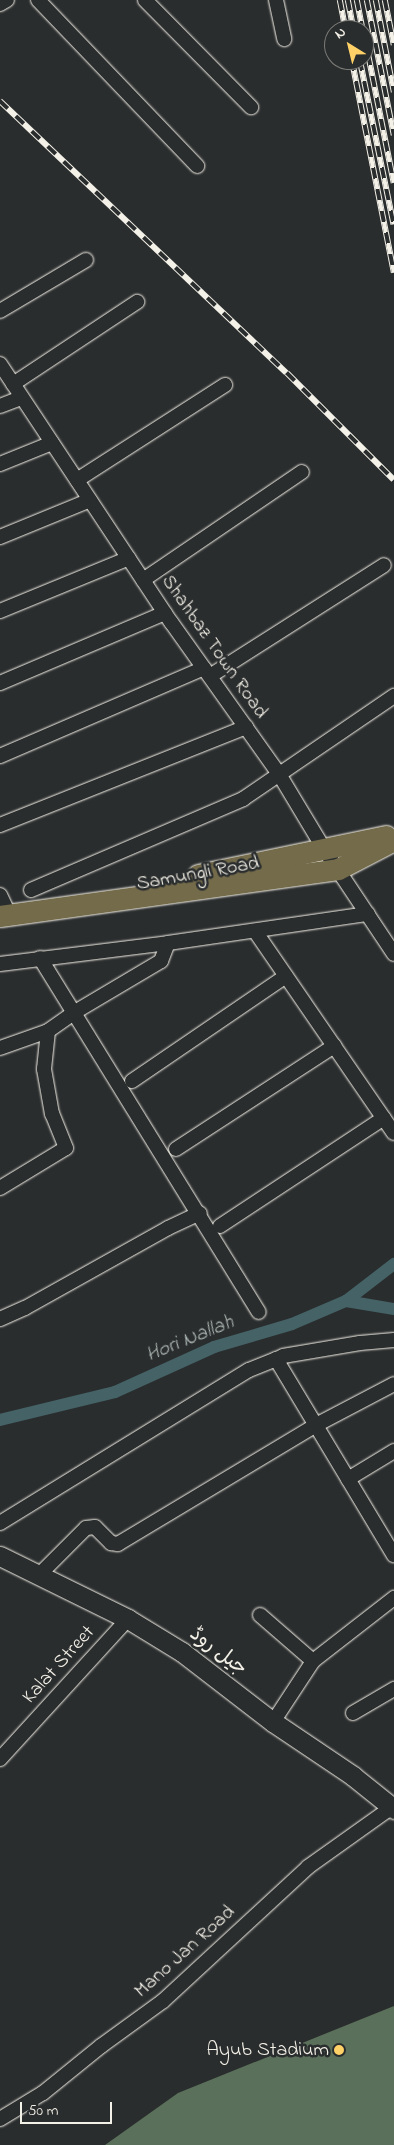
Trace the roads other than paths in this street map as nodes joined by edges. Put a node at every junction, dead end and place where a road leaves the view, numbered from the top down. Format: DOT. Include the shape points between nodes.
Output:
graph roads {
  1 [pos="6,0"];
  2 [pos="38,0"];
  3 [pos="145,0"];
  4 [pos="276,0"];
  5 [pos="0,4"];
  6 [pos="284,39"];
  7 [pos="251,107"];
  8 [pos="196,166"];
  9 [pos="86,260"];
  10 [pos="137,302"];
  11 [pos="0,311"];
  12 [pos="0,364"];
  13 [pos="13,384"];
  14 [pos="225,385"];
  15 [pos="21,398"];
  16 [pos="0,406"];
  17 [pos="52,443"];
  18 [pos="0,464"];
  19 [pos="302,472"];
  20 [pos="77,480"];
  21 [pos="90,500"];
  22 [pos="0,537"];
  23 [pos="129,558"];
  24 [pos="384,565"];
  25 [pos="143,580"];
  26 [pos="0,611"];
  27 [pos="166,613"];
  28 [pos="207,672"];
  29 [pos="0,683"];
  30 [pos="394,696"];
  31 [pos="246,727"];
  32 [pos="0,756"];
  33 [pos="279,774"];
  34 [pos="0,825"];
  35 [pos="394,834"];
  36 [pos="394,840"];
  37 [pos="324,849"];
  38 [pos="338,869"];
  39 [pos="31,890"];
  40 [pos="3,907"];
  41 [pos="368,914"];
  42 [pos="255,931"];
  43 [pos="168,943"];
  44 [pos="394,954"];
  45 [pos="40,958"];
  46 [pos="0,964"];
  47 [pos="286,976"];
  48 [pos="75,1012"];
  49 [pos="48,1031"];
  50 [pos="334,1046"];
  51 [pos="0,1048"];
  52 [pos="132,1080"];
  53 [pos="384,1118"];
  54 [pos="394,1133"];
  55 [pos="176,1149"];
  56 [pos="0,1188"];
  57 [pos="200,1213"];
  58 [pos="220,1226"];
  59 [pos="259,1312"];
  60 [pos="0,1319"];
  61 [pos="394,1340"];
  62 [pos="276,1359"];
  63 [pos="394,1384"];
  64 [pos="316,1426"];
  65 [pos="394,1451"];
  66 [pos="348,1479"];
  67 [pos="0,1523"];
  68 [pos="394,1555"];
  69 [pos="0,1556"];
  70 [pos="38,1576"];
  71 [pos="394,1598"];
  72 [pos="260,1615"];
  73 [pos="128,1619"];
  74 [pos="313,1661"];
  75 [pos="394,1689"];
  76 [pos="353,1713"];
  77 [pos="273,1722"];
  78 [pos="0,1759"];
  79 [pos="393,1808"];
  80 [pos="0,2119"];
  1 -- 5 [label="street"];
  2 -- 8 [label="street"];
  3 -- 7 [label="street"];
  4 -- 6 [label="street"];
  9 -- 11 [label="street"];
  10 -- 13 [label="street"];
  12 -- 13 [label="street, Shahbaz Town Road"];
  13 -- 15 [label="street, Shahbaz Town Road"];
  14 -- 20 [label="street"];
  15 -- 16 [label="street"];
  15 -- 17 [label="street, Shahbaz Town Road"];
  17 -- 18 [label="street"];
  17 -- 20 [label="street, Shahbaz Town Road"];
  19 -- 25 [label="street"];
  20 -- 21 [label="street, Shahbaz Town Road"];
  21 -- 22 [label="street"];
  21 -- 23 [label="street, Shahbaz Town Road"];
  23 -- 25 [label="street, Shahbaz Town Road"];
  23 -- 26 [label="street"];
  24 -- 28 [label="street"];
  25 -- 27 [label="street, Shahbaz Town Road"];
  27 -- 28 [label="street, Shahbaz Town Road"];
  27 -- 29 [label="street"];
  28 -- 31 [label="street, Shahbaz Town Road"];
  28 -- 32 [label="street"];
  30 -- 33 [label="street"];
  31 -- 33 [label="street, Shahbaz Town Road"];
  31 -- 34 [label="street"];
  33 -- 37 [label="street, Shahbaz Town Road"];
  33 -- 39 [label="street" via="243,799"];
  35 -- 37 [label="main road, Samungli Road"];
  36 -- 38 [label="main road"];
  37 -- 38 [label="street, Shahbaz Town Road"];
  37 -- 40 [label="main road, Samungli Road" via="181,878"];
  38 -- 40 [label="main road"];
  38 -- 41 [label="street, Shahbaz Town Road"];
  41 -- 42 [label="street"];
  41 -- 44 [label="street, Shahbaz Town Road"];
  42 -- 43 [label="street"];
  42 -- 47 [label="street"];
  43 -- 45 [label="street"];
  43 -- 48 [label="street" via="161,961"];
  45 -- 46 [label="street"];
  45 -- 48 [label="street"];
  47 -- 50 [label="street"];
  47 -- 52 [label="street"];
  48 -- 49 [label="street"];
  48 -- 57 [label="street"];
  49 -- 51 [label="street"];
  49 -- 56 [label="street" via="44,1069 52,1114 66,1148"];
  50 -- 53 [label="street"];
  50 -- 55 [label="street"];
  53 -- 54 [label="street"];
  53 -- 58 [label="street"];
  57 -- 59 [label="street"];
  57 -- 60 [label="street"];
  61 -- 62 [label="street" via="360,1342"];
  62 -- 64 [label="street"];
  62 -- 67 [label="street" via="249,1370 197,1400"];
  63 -- 64 [label="street"];
  64 -- 66 [label="street"];
  64 -- 70 [label="street" via="118,1544 111,1543 95,1528 86,1528"];
  65 -- 66 [label="street"];
  66 -- 68 [label="street"];
  69 -- 70 [label="main road, جیل روڈ"];
  70 -- 73 [label="main road, جیل روڈ"];
  71 -- 74 [label="street"];
  72 -- 74 [label="street"];
  73 -- 77 [label="main road, جیل روڈ" via="182,1652"];
  73 -- 78 [label="street, Kalat Street"];
  74 -- 77 [label="street"];
  75 -- 76 [label="street"];
  77 -- 79 [label="main road, جیل روڈ" via="353,1776"];
  79 -- 80 [label="street, Mano Jan Road" via="308,1867 163,2002 101,2046 44,2093"];
}
